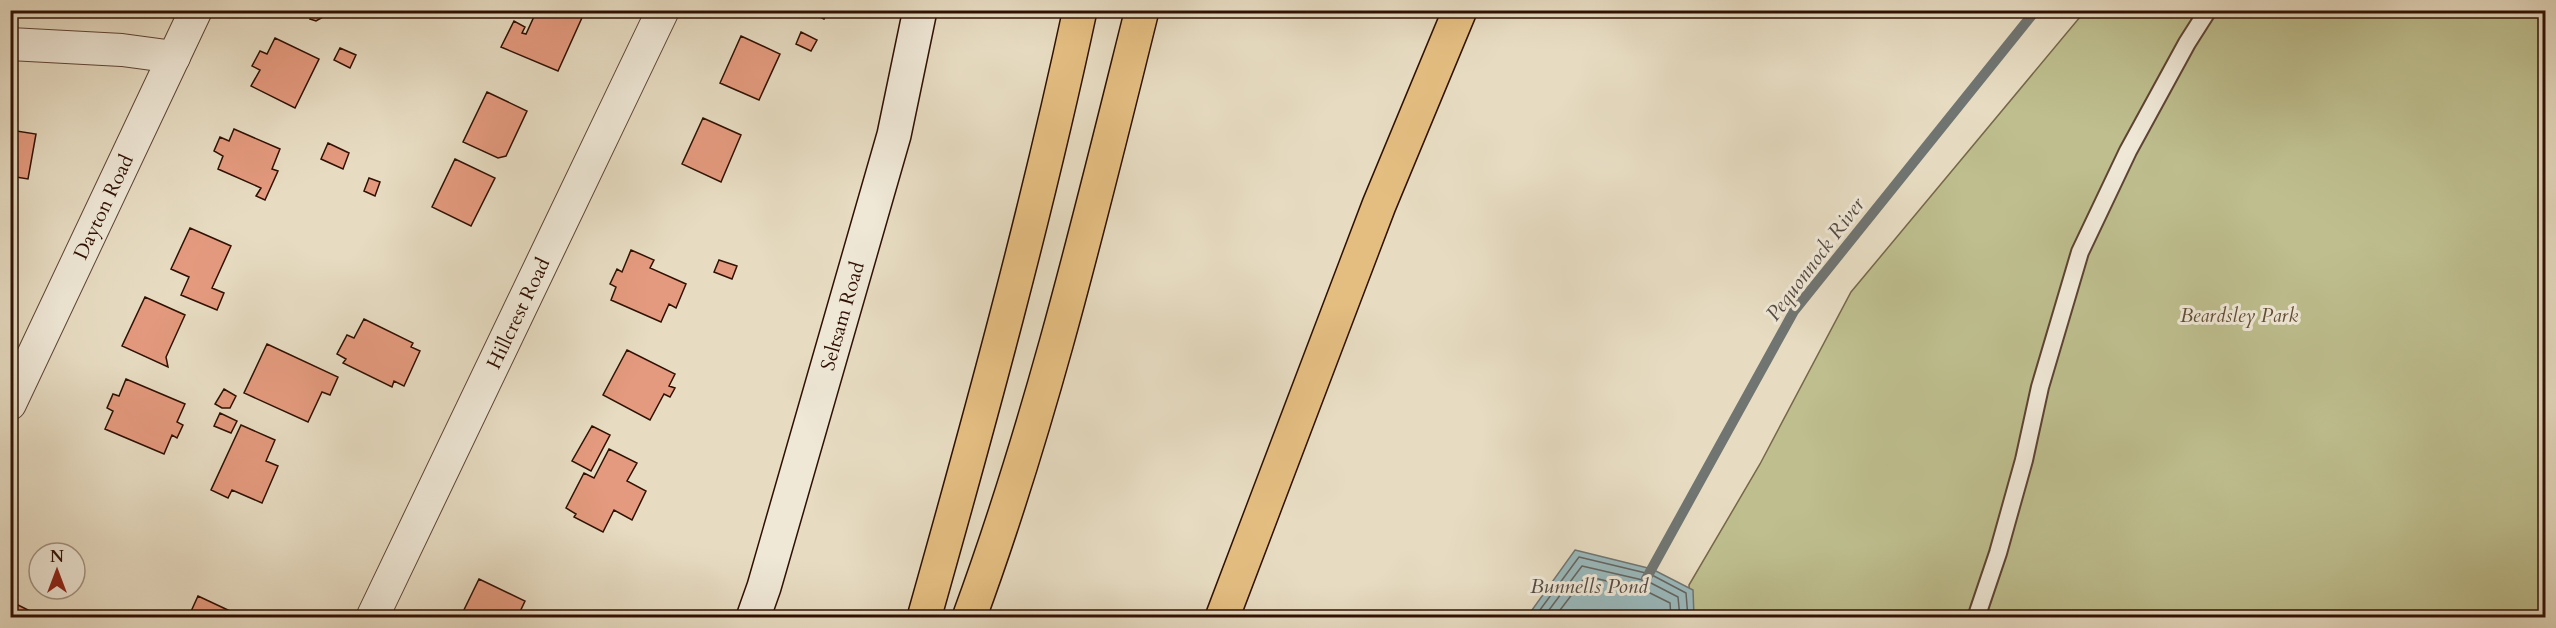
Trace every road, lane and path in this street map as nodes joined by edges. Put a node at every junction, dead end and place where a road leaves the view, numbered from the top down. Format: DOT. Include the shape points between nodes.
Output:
graph roads {
  1 [pos="196,10"];
  2 [pos="663,10"];
  3 [pos="920,10"];
  4 [pos="1080,10"];
  5 [pos="1142,10"];
  6 [pos="1436,10"];
  7 [pos="1460,10"];
  8 [pos="2208,10"];
  9 [pos="10,44"];
  10 [pos="174,57"];
  11 [pos="1378,206"];
  12 [pos="10,404"];
  13 [pos="372,618"];
  14 [pos="753,618"];
  15 [pos="924,618"];
  16 [pos="969,618"];
  17 [pos="1222,618"];
  18 [pos="1976,618"];
  1 -- 10 [label="street, Dayton Road"];
  2 -- 13 [label="street, Hillcrest Road"];
  3 -- 14 [label="main road, Seltsam Road" via="894,135"];
  4 -- 15 [label="highway" via="1035,213"];
  5 -- 16 [label="highway" via="1020,468"];
  6 -- 11 [label="highway"];
  7 -- 11 [label="highway"];
  8 -- 18 [label="lane" via="2127,151 2080,252 2040,387 1998,553"];
  9 -- 10 [label="street"];
  10 -- 12 [label="street, Dayton Road"];
  11 -- 17 [label="highway"];
}
